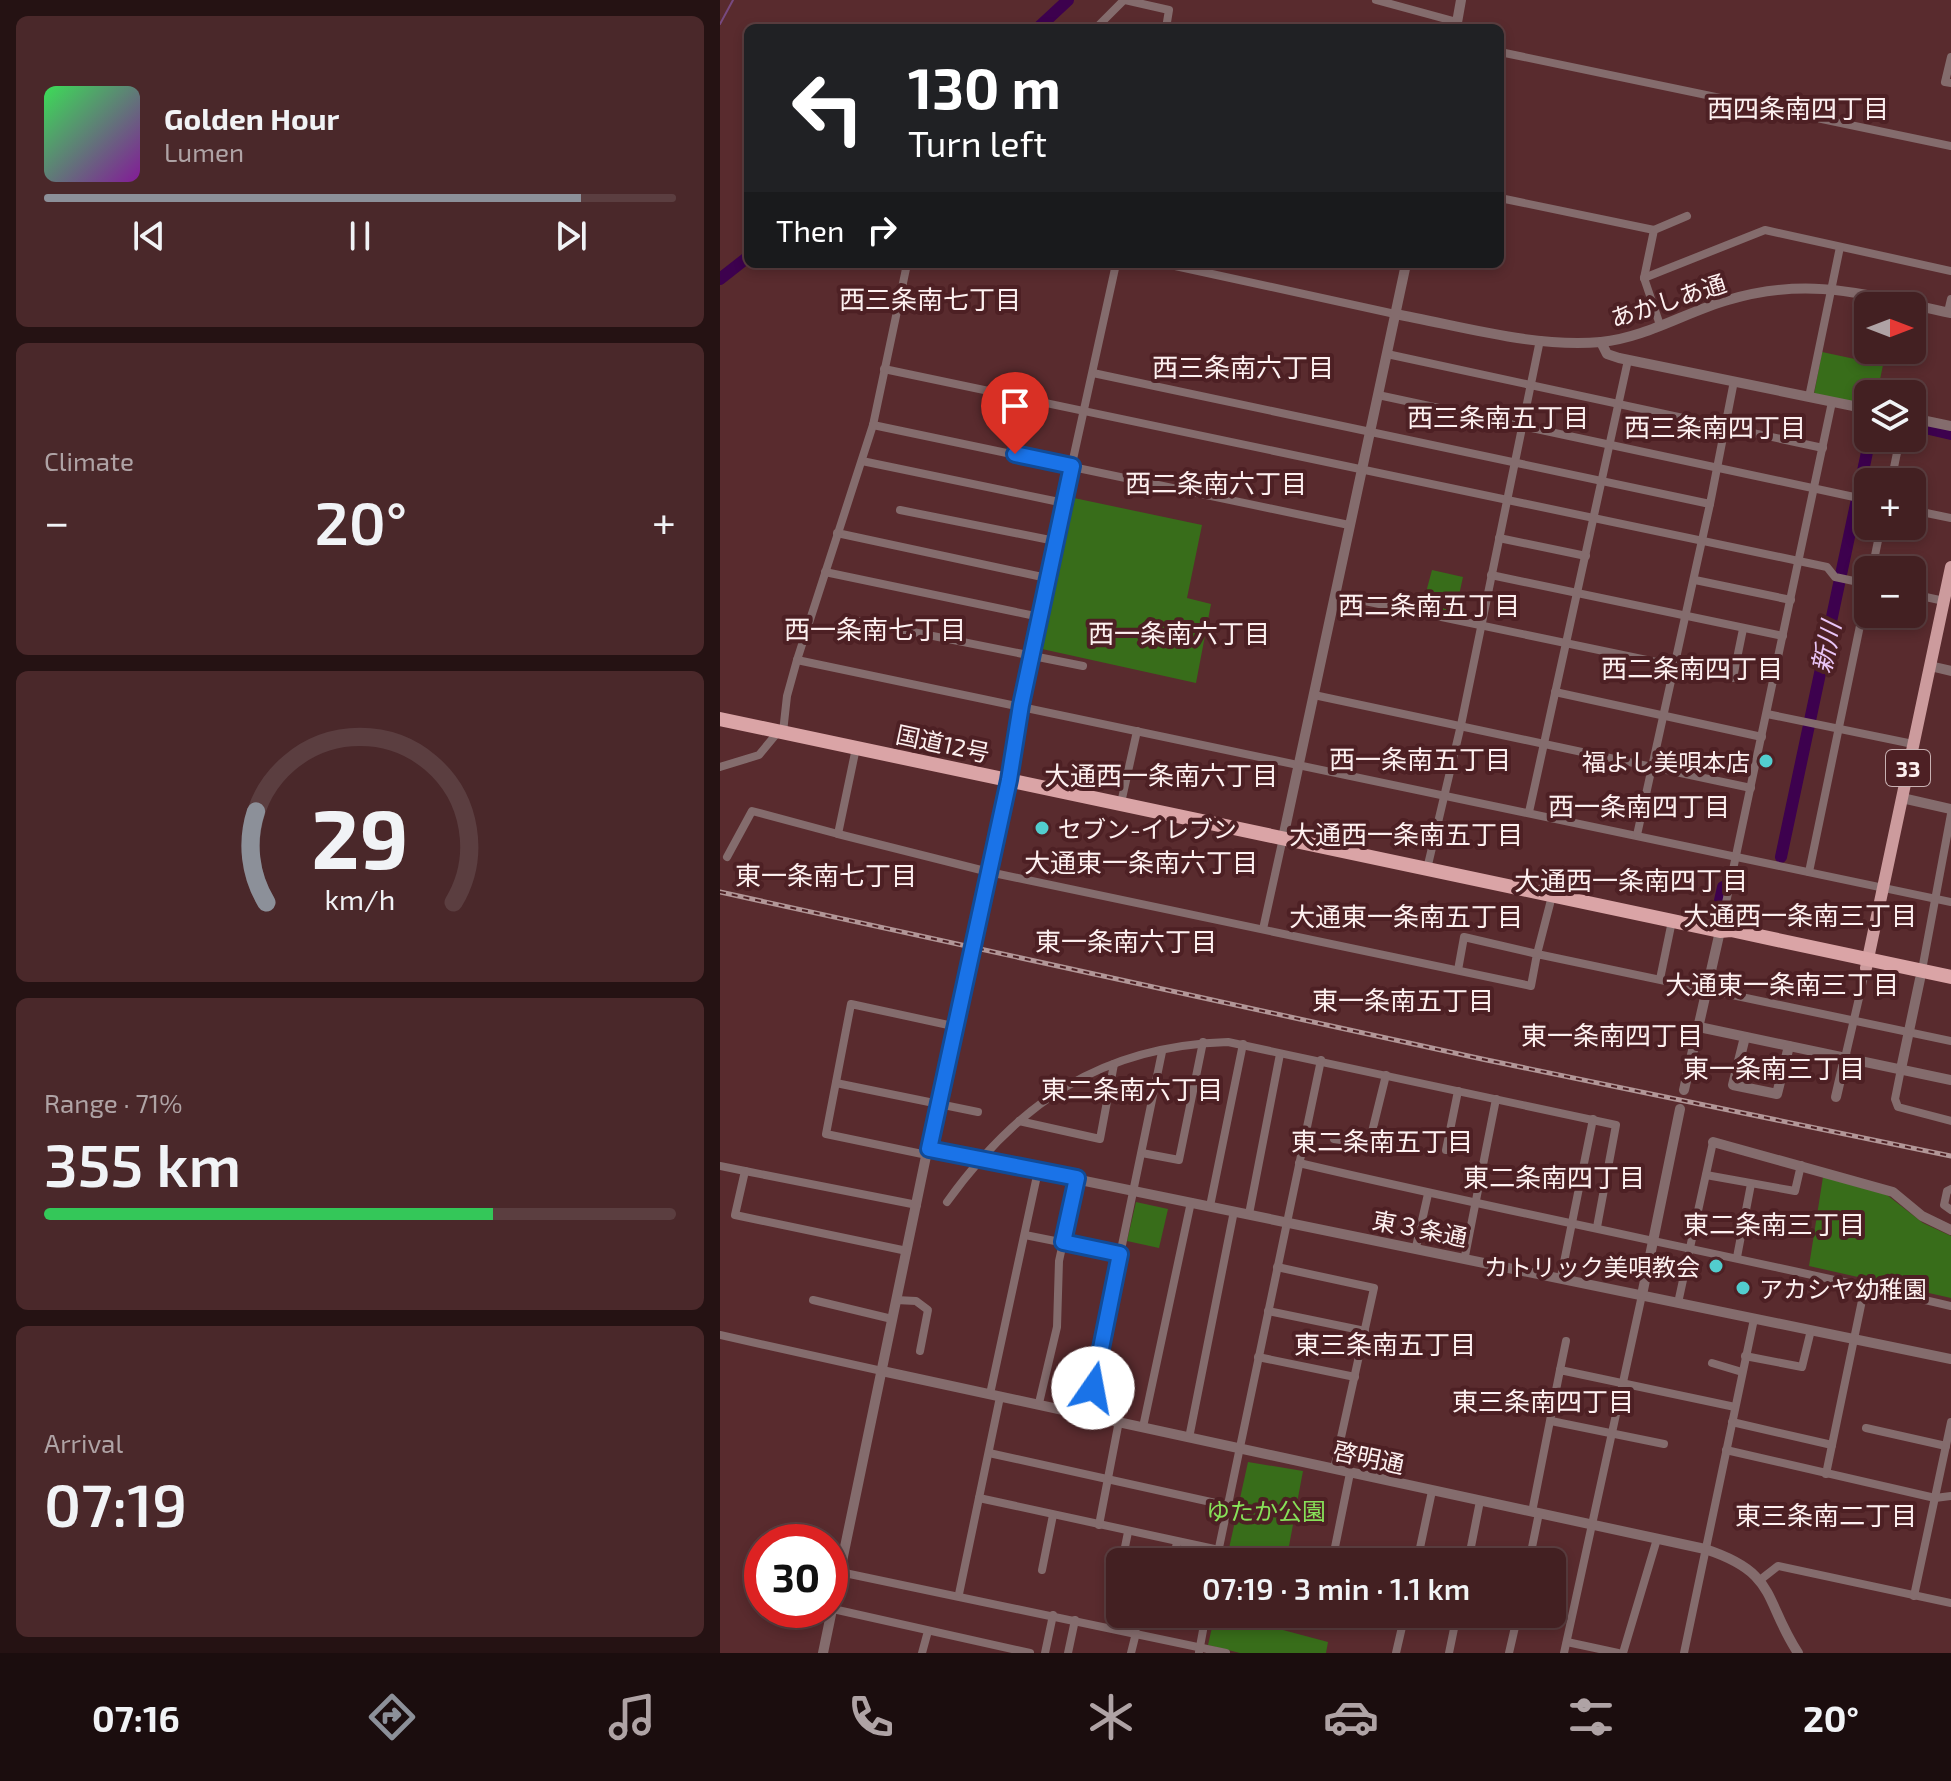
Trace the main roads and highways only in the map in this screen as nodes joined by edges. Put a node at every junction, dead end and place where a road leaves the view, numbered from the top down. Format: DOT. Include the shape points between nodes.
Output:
graph roads {
  1 [pos="1951,567"];
  2 [pos="720,719"];
  3 [pos="1866,964"];
  4 [pos="1921,975"];
  5 [pos="1951,977"];
  6 [pos="1951,986"];
  1 -- 3 [label="main road, 33"];
  2 -- 3 [label="highway, 国道12号" via="1731,930"];
  3 -- 4 [label="highway, 国道12号"];
  4 -- 5 [label="highway, 国道12号"];
  4 -- 6 [label="highway, 国道12号"];
}
